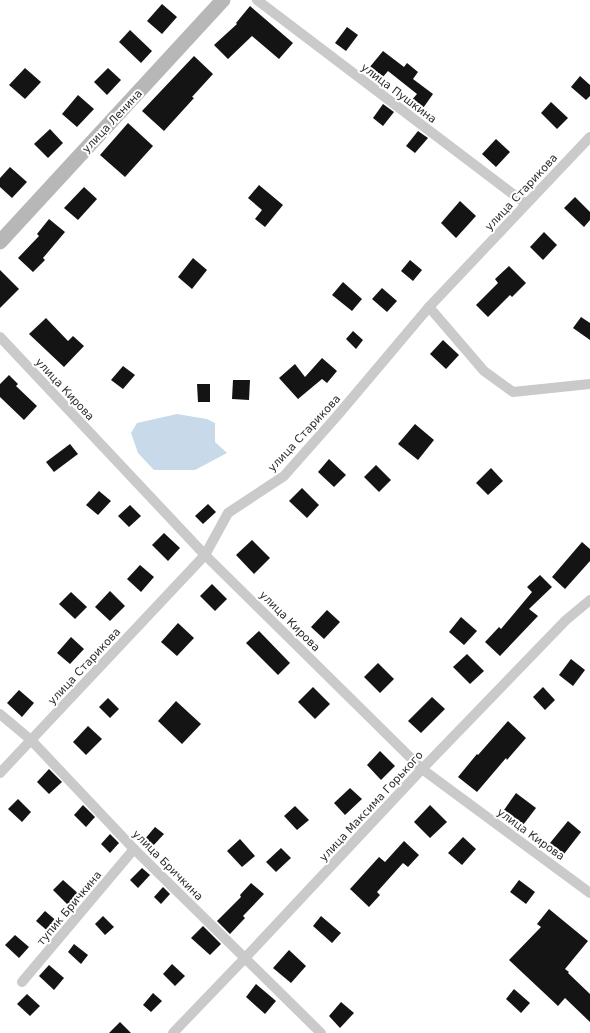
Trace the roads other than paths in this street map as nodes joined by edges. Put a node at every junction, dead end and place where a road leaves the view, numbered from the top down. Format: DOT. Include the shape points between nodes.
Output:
graph roads {
  1 [pos="223,0"];
  2 [pos="257,0"];
  3 [pos="590,137"];
  4 [pos="526,204"];
  5 [pos="0,242"];
  6 [pos="429,307"];
  7 [pos="0,337"];
  8 [pos="590,384"];
  9 [pos="206,555"];
  10 [pos="590,600"];
  11 [pos="0,714"];
  12 [pos="31,740"];
  13 [pos="422,768"];
  14 [pos="0,773"];
  15 [pos="134,849"];
  16 [pos="590,893"];
  17 [pos="245,958"];
  18 [pos="22,982"];
  19 [pos="173,1033"];
  20 [pos="321,1033"];
  1 -- 5 [label="street, улица Ленина"];
  2 -- 4 [label="street, улица Пушкина"];
  3 -- 4 [label="street, улица Старикова"];
  4 -- 6 [label="street, улица Старикова"];
  6 -- 8 [label="street" via="484,371 513,392"];
  6 -- 9 [label="street, улица Старикова" via="284,476 228,513"];
  7 -- 9 [label="street, улица Кирова"];
  9 -- 12 [label="street, улица Старикова"];
  9 -- 13 [label="street, улица Кирова"];
  10 -- 13 [label="street, улица Максима Горького" via="566,620"];
  11 -- 12 [label="street, улица Бричкина"];
  12 -- 14 [label="street, улица Старикова"];
  12 -- 15 [label="street, улица Бричкина"];
  13 -- 16 [label="street, улица Кирова"];
  13 -- 17 [label="street, улица Максима Горького"];
  15 -- 17 [label="street, улица Бричкина"];
  15 -- 18 [label="street, тупик Бричкина"];
  17 -- 19 [label="street, улица Максима Горького"];
  17 -- 20 [label="street, улица Бричкина"];
}
